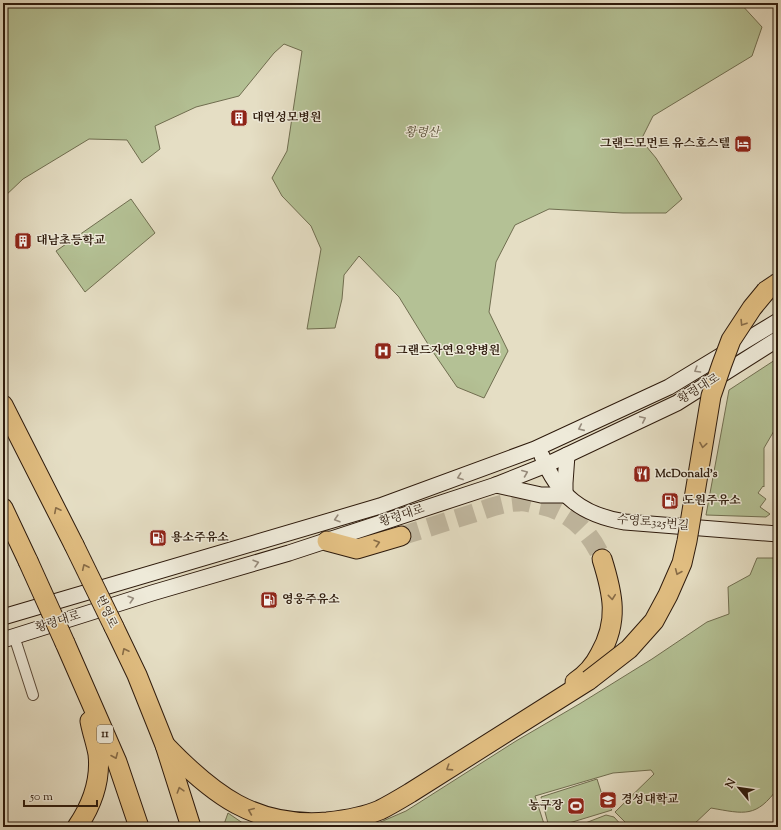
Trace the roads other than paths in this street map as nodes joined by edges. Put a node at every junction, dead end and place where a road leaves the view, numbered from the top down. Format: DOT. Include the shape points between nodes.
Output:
graph roads {
  1 [pos="772,287"];
  2 [pos="778,321"];
  3 [pos="778,339"];
  4 [pos="3,405"];
  5 [pos="539,447"];
  6 [pos="567,455"];
  7 [pos="546,465"];
  8 [pos="496,485"];
  9 [pos="565,495"];
  10 [pos="3,508"];
  11 [pos="778,534"];
  12 [pos="401,536"];
  13 [pos="327,541"];
  14 [pos="602,559"];
  15 [pos="4,613"];
  16 [pos="8,638"];
  17 [pos="78,669"];
  18 [pos="33,695"];
  19 [pos="166,744"];
  20 [pos="476,751"];
  21 [pos="77,827"];
  22 [pos="139,827"];
  23 [pos="191,827"];
  1 -- 20 [label="highway, one-way, bridge" via="752,308 731,340 722,364 711,396 682,562 654,621 629,649 589,680"];
  2 -- 5 [label="main road, 황령대로, one-way" via="669,387"];
  6 -- 3 [label="main road, 황령대로, one-way" via="677,403"];
  19 -- 4 [label="highway, 번영로, one-way, bridge" via="114,627"];
  5 -- 7 [label="main road, 수영로325번길"];
  5 -- 15 [label="main road, 황령대로, one-way" via="380,506"];
  6 -- 7 [label="main road, 황령대로"];
  6 -- 9 [label="main road"];
  8 -- 7 [label="main road, 황령대로, one-way"];
  7 -- 9 [label="main road, 수영로325번길"];
  8 -- 9 [label="main road" via="541,495"];
  8 -- 13 [label="main road, 황령대로"];
  9 -- 11 [label="main road, 수영로325번길" via="583,508 610,519"];
  10 -- 17 [label="highway, 11, bridge"];
  13 -- 12 [label="highway, one-way" via="356,548"];
  16 -- 13 [label="main road, 황령대로, one-way"];
  14 -- 20 [label="highway, one-way" via="612,593 613,608 610,633 598,659 579,680"];
  16 -- 18 [label="street"];
  17 -- 21 [label="highway" via="98,754 95,794"];
  17 -- 22 [label="highway, 11, one-way" via="117,762"];
  20 -- 19 [label="highway, one-way" via="380,810 354,818 318,823 289,822 251,812 232,802 195,774"];
  23 -- 19 [label="highway, 번영로, one-way"];
}
